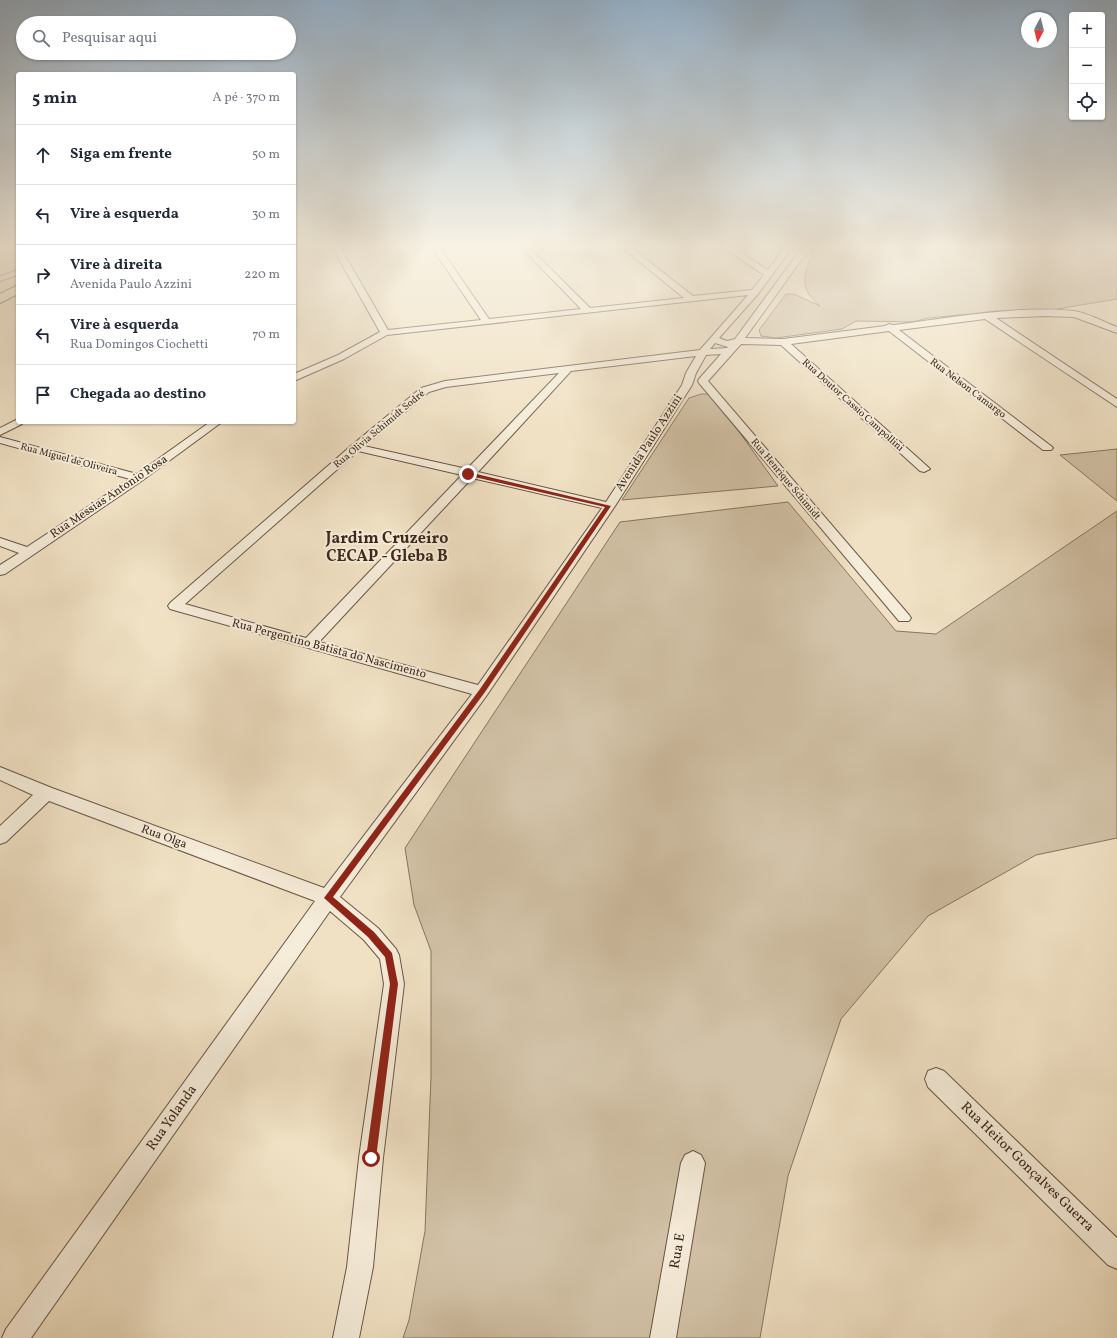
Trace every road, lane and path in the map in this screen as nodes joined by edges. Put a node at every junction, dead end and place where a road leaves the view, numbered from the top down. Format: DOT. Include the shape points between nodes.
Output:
graph roads {
  1 [pos="371,307"];
  2 [pos="477,307"];
  3 [pos="584,307"];
  4 [pos="609,307"];
  5 [pos="741,307"];
  6 [pos="762,307"];
  7 [pos="587,310"];
  8 [pos="987,316"];
  9 [pos="487,322"];
  10 [pos="889,327"];
  11 [pos="1117,330"];
  12 [pos="385,333"];
  13 [pos="715,337"];
  14 [pos="738,341"];
  15 [pos="783,342"];
  16 [pos="729,351"];
  17 [pos="704,352"];
  18 [pos="568,369"];
  19 [pos="296,377"];
  20 [pos="688,381"];
  21 [pos="703,381"];
  22 [pos="1117,404"];
  23 [pos="16,423"];
  24 [pos="214,424"];
  25 [pos="0,432"];
  26 [pos="0,440"];
  27 [pos="356,447"];
  28 [pos="1047,448"];
  29 [pos="924,469"];
  30 [pos="468,474"];
  31 [pos="139,478"];
  32 [pos="609,506"];
  33 [pos="0,542"];
  34 [pos="29,552"];
  35 [pos="0,570"];
  36 [pos="175,606"];
  37 [pos="904,618"];
  38 [pos="309,644"];
  39 [pos="482,691"];
  40 [pos="0,773"];
  41 [pos="46,793"];
  42 [pos="0,837"];
  43 [pos="328,898"];
  44 [pos="936,1078"];
  45 [pos="693,1164"];
  46 [pos="1117,1256"];
  47 [pos="15,1338"];
  48 [pos="346,1338"];
  49 [pos="663,1338"];
  1 -- 12 [label="street"];
  2 -- 9 [label="street"];
  3 -- 7 [label="street"];
  4 -- 7 [label="street"];
  5 -- 13 [label="street, Avenida Paulo Azzini"];
  6 -- 14 [label="street"];
  7 -- 9 [label="street"];
  8 -- 10 [label="street"];
  8 -- 11 [label="street" via="1075,314"];
  8 -- 22 [label="street"];
  9 -- 12 [label="street"];
  10 -- 15 [label="street"];
  10 -- 28 [label="street, Rua Nelson Camargo"];
  12 -- 19 [label="street"];
  13 -- 14 [label="street" via="723,343"];
  13 -- 17 [label="street, Avenida Paulo Azzini"];
  14 -- 15 [label="street"];
  14 -- 16 [label="street"];
  15 -- 29 [label="street, Rua Doutor Cassio Campollini"];
  16 -- 17 [label="street, Rua Olivia Schimidt Sodré"];
  16 -- 21 [label="street"];
  17 -- 18 [label="street, Rua Olivia Schimidt Sodré"];
  17 -- 20 [label="street, Avenida Paulo Azzini"];
  18 -- 27 [label="street, Rua Olivia Schimidt Sodré" via="434,386 425,390"];
  18 -- 30 [label="street"];
  20 -- 21 [label="street"];
  20 -- 32 [label="street, Avenida Paulo Azzini"];
  21 -- 37 [label="street, Rua Henrique Schimidt"];
  23 -- 25 [label="street"];
  24 -- 31 [label="street, Rua Messias Antonio Rosa"];
  26 -- 31 [label="street, Rua Miguel de Oliveira"];
  27 -- 30 [label="street"];
  27 -- 36 [label="street, Rua Olivia Schimidt Sodré"];
  30 -- 32 [label="street"];
  30 -- 38 [label="street"];
  31 -- 34 [label="street, Rua Messias Antonio Rosa"];
  32 -- 39 [label="street, Avenida Paulo Azzini"];
  33 -- 34 [label="street"];
  34 -- 35 [label="street, Rua Messias Antonio Rosa"];
  36 -- 38 [label="street, Rua Pergentino Batista do Nascimento"];
  38 -- 39 [label="street, Rua Pergentino Batista do Nascimento"];
  39 -- 43 [label="street, Avenida Paulo Azzini"];
  40 -- 41 [label="street, Rua Olga"];
  41 -- 42 [label="street"];
  41 -- 43 [label="street, Rua Olga"];
  43 -- 47 [label="street, Rua Yolanda"];
  43 -- 48 [label="street, Rua Olga" via="371,934 389,955 394,984 371,1158 360,1267"];
  44 -- 46 [label="street, Rua Heitor Gonçalves Guerra"];
  45 -- 49 [label="street, Rua E"];
}
